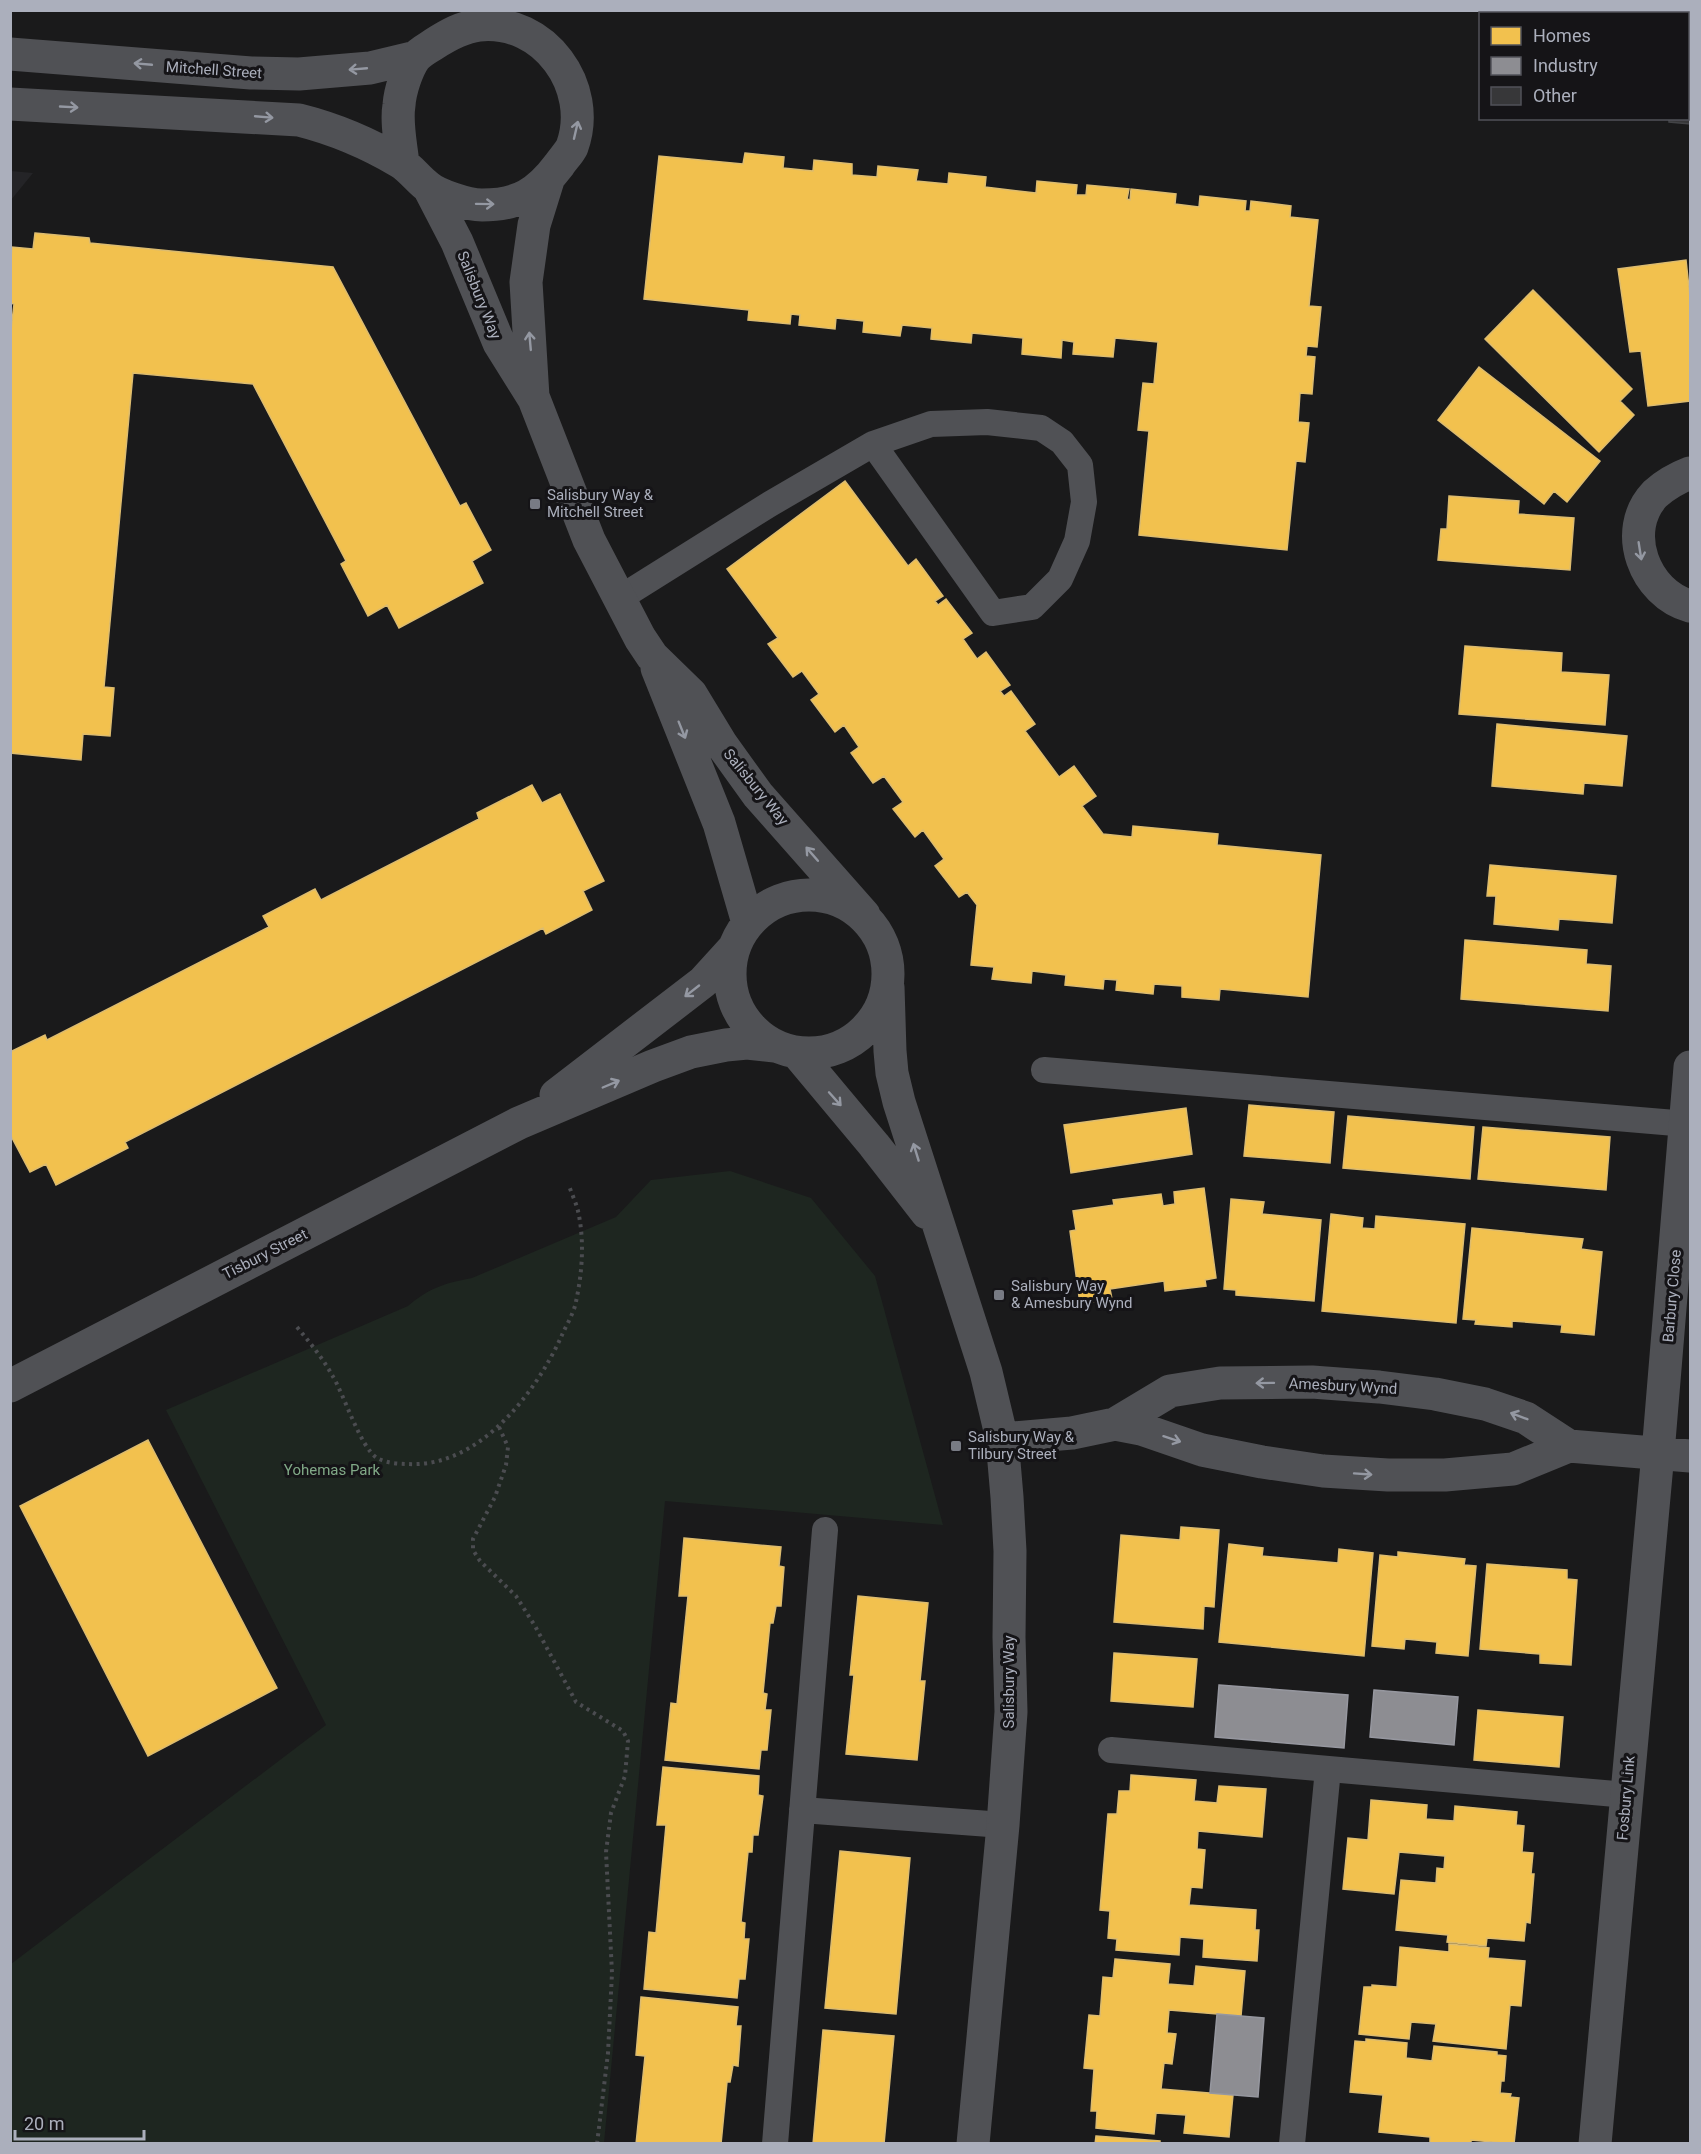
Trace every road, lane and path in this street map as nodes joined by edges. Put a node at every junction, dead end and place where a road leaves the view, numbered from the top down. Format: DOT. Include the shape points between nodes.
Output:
graph roads {
  1 [pos="456,22"];
  2 [pos="538,26"];
  3 [pos="10,54"];
  4 [pos="416,57"];
  5 [pos="10,104"];
  6 [pos="403,164"];
  7 [pos="548,180"];
  8 [pos="429,188"];
  9 [pos="534,399"];
  10 [pos="873,444"];
  11 [pos="1690,473"];
  12 [pos="620,598"];
  13 [pos="1690,606"];
  14 [pos="652,656"];
  15 [pos="864,915"];
  16 [pos="740,936"];
  17 [pos="888,987"];
  18 [pos="787,1050"];
  19 [pos="1690,1067"];
  20 [pos="1044,1070"];
  21 [pos="519,1123"];
  22 [pos="1687,1124"];
  23 [pos="569,1186"];
  24 [pos="939,1228"];
  25 [pos="297,1327"];
  26 [pos="10,1386"];
  27 [pos="1115,1424"];
  28 [pos="499,1427"];
  29 [pos="1002,1439"];
  30 [pos="1569,1446"];
  31 [pos="1658,1453"];
  32 [pos="1690,1456"];
  33 [pos="825,1530"];
  34 [pos="1111,1750"];
  35 [pos="1328,1769"];
  36 [pos="1627,1796"];
  37 [pos="802,1810"];
  38 [pos="1003,1825"];
  39 [pos="597,2144"];
  40 [pos="775,2144"];
  41 [pos="973,2144"];
  42 [pos="1292,2144"];
  43 [pos="1595,2144"];
  1 -- 2 [label="street" via="511,28"];
  1 -- 4 [label="street"];
  7 -- 2 [label="street, one-way" via="571,149 578,121 574,90"];
  4 -- 3 [label="street, Mitchell Street, one-way" via="370,68 299,74"];
  4 -- 6 [label="street" via="399,105"];
  5 -- 6 [label="street, one-way" via="299,120 357,139"];
  6 -- 8 [label="street"];
  8 -- 7 [label="street, one-way" via="480,205 509,203 535,192"];
  9 -- 7 [label="street, Salisbury Way, one-way" via="526,282 534,225"];
  8 -- 9 [label="street, Salisbury Way" via="458,242 499,343"];
  9 -- 12 [label="street, Salisbury Way" via="589,540"];
  10 -- 10 [label="lane" via="931,424 987,422 1041,428 1062,442 1080,465 1084,502 1077,541 1059,579 1032,607 993,613"];
  10 -- 12 [label="lane"];
  11 -- 13 [label="street, one-way" via="1671,481 1653,496 1642,516 1638,538 1641,560 1652,580 1668,596"];
  12 -- 14 [label="street, Salisbury Way"];
  15 -- 14 [label="street, Salisbury Way, one-way" via="758,795 691,694"];
  14 -- 16 [label="street, Salisbury Way, one-way" via="719,823"];
  15 -- 16 [label="street" via="842,901 816,894 791,896 766,906"];
  15 -- 17 [label="street" via="879,935 888,960"];
  16 -- 18 [label="street" via="730,972 734,997 746,1020 764,1039"];
  16 -- 21 [label="street, Tisbury Street, one-way" via="703,982"];
  17 -- 18 [label="street" via="879,1012 863,1032 840,1047"];
  24 -- 17 [label="street, Salisbury Way, one-way" via="892,1073"];
  21 -- 18 [label="street, Tisbury Street, one-way" via="691,1052 747,1043"];
  18 -- 24 [label="street, Salisbury Way, one-way" via="874,1145"];
  19 -- 22 [label="street, Barbury Close"];
  20 -- 22 [label="lane"];
  21 -- 26 [label="street, Tisbury Street"];
  22 -- 31 [label="street, Barbury Close"];
  23 -- 28 [label="path" via="578,1211 583,1254 574,1308 554,1352 529,1392"];
  24 -- 29 [label="street, Salisbury Way" via="986,1372"];
  25 -- 28 [label="path" via="322,1357 367,1449 378,1458 395,1464 419,1465 441,1460 465,1450"];
  27 -- 29 [label="street, Amesbury Wynd" via="1072,1433"];
  27 -- 30 [label="street, Amesbury Wynd, one-way" via="1202,1450 1262,1462 1388,1475 1512,1469"];
  30 -- 27 [label="street, Amesbury Wynd, one-way" via="1526,1418 1485,1404 1390,1388 1312,1382 1220,1383 1170,1391"];
  28 -- 39 [label="path" via="508,1447 506,1465 473,1539 473,1550 516,1596 576,1702 614,1724 628,1741 625,1776 611,1813 606,1852 612,1973"];
  29 -- 38 [label="street, Salisbury Way" via="1010,1551 1011,1712"];
  30 -- 31 [label="street, Amesbury Wynd"];
  31 -- 32 [label="street, Amesbury Wynd"];
  31 -- 36 [label="street, Fosbury Link"];
  33 -- 37 [label="lane"];
  34 -- 35 [label="lane"];
  35 -- 36 [label="lane"];
  35 -- 42 [label="lane"];
  36 -- 43 [label="street, Fosbury Link"];
  37 -- 38 [label="lane"];
  37 -- 40 [label="lane"];
  38 -- 41 [label="street, Salisbury Way"];
}
